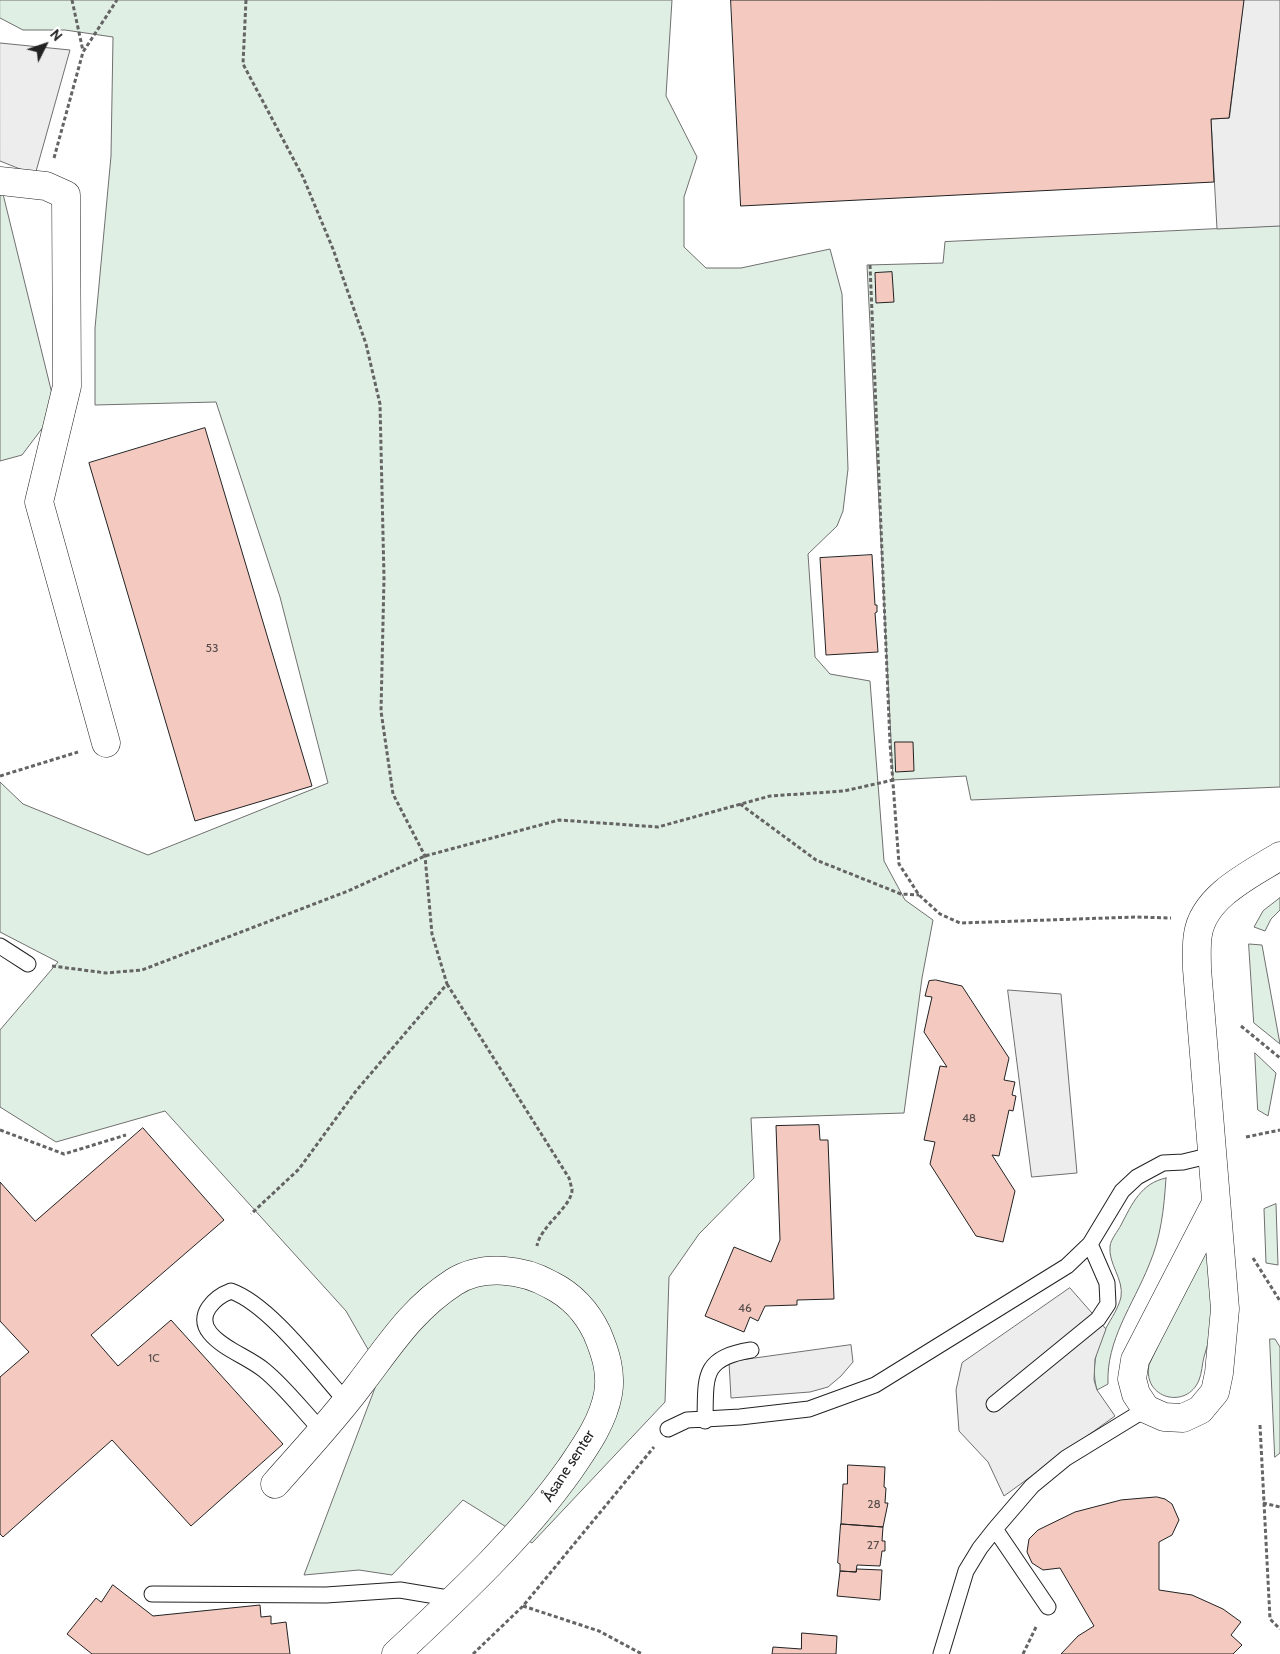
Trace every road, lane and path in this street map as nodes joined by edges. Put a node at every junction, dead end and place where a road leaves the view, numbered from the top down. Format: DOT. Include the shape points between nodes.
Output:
graph roads {
  1 [pos="72,0"];
  2 [pos="117,0"];
  3 [pos="246,0"];
  4 [pos="83,52"];
  5 [pos="0,181"];
  6 [pos="46,186"];
  7 [pos="870,265"];
  8 [pos="106,743"];
  9 [pos="0,776"];
  10 [pos="893,780"];
  11 [pos="740,804"];
  12 [pos="425,856"];
  13 [pos="1280,856"];
  14 [pos="920,895"];
  15 [pos="1177,918"];
  16 [pos="0,946"];
  17 [pos="28,964"];
  18 [pos="447,984"];
  19 [pos="1241,1026"];
  20 [pos="1280,1058"];
  21 [pos="0,1130"];
  22 [pos="1280,1130"];
  23 [pos="126,1135"];
  24 [pos="1246,1137"];
  25 [pos="1212,1155"];
  26 [pos="1215,1205"];
  27 [pos="251,1214"];
  28 [pos="1090,1244"];
  29 [pos="1252,1255"];
  30 [pos="534,1275"];
  31 [pos="1280,1301"];
  32 [pos="751,1350"];
  33 [pos="346,1402"];
  34 [pos="994,1404"];
  35 [pos="1146,1409"];
  36 [pos="706,1420"];
  37 [pos="1260,1424"];
  38 [pos="668,1429"];
  39 [pos="322,1431"];
  40 [pos="275,1484"];
  41 [pos="1263,1503"];
  42 [pos="1280,1506"];
  43 [pos="995,1529"];
  44 [pos="152,1594"];
  45 [pos="454,1599"];
  46 [pos="523,1606"];
  47 [pos="1048,1607"];
  48 [pos="1280,1629"];
  49 [pos="396,1654"];
  50 [pos="473,1654"];
  51 [pos="642,1654"];
  52 [pos="942,1654"];
  53 [pos="1023,1654"];
  1 -- 4 [label="path"];
  2 -- 4 [label="path"];
  3 -- 12 [label="path" via="243,64 302,177 333,249 366,344 380,404 384,578 381,711 394,794"];
  4 -- 6 [label="path"];
  5 -- 6 [label="street"];
  6 -- 8 [label="street" via="66,195 68,386 39,502"];
  7 -- 10 [label="path"];
  8 -- 9 [label="path"];
  10 -- 11 [label="path" via="844,791 770,796"];
  10 -- 14 [label="path" via="899,864"];
  11 -- 12 [label="path" via="658,827 559,820"];
  11 -- 14 [label="path" via="816,860 901,894"];
  12 -- 17 [label="path" via="348,891 142,970 106,973"];
  12 -- 18 [label="path" via="432,934"];
  13 -- 25 [label="street" via="1221,896 1208,910 1198,934 1197,969"];
  14 -- 15 [label="path" via="940,914 960,923"];
  16 -- 17 [label="lane"];
  18 -- 27 [label="path" via="356,1091 299,1170"];
  18 -- 30 [label="path" via="568,1178 572,1191 538,1237"];
  19 -- 20 [label="path"];
  21 -- 23 [label="path" via="64,1154"];
  22 -- 24 [label="path"];
  25 -- 26 [label="street"];
  25 -- 28 [label="lane" via="1163,1163 1137,1177 1122,1191"];
  26 -- 35 [label="street" via="1135,1360 1132,1379 1136,1394"];
  26 -- 35 [label="street" via="1225,1309 1215,1392 1200,1410 1183,1418 1164,1417"];
  28 -- 34 [label="lane" via="1107,1283 1108,1304 1098,1319"];
  28 -- 36 [label="lane" via="1067,1266 875,1386 808,1409"];
  29 -- 31 [label="path"];
  30 -- 33 [label="street, Åsane senter" via="478,1272 456,1281 426,1302 396,1333"];
  30 -- 45 [label="street, Åsane senter" via="576,1302 594,1327 608,1357 608,1394 591,1440 544,1506"];
  32 -- 36 [label="lane" via="720,1358 710,1368"];
  33 -- 39 [label="street, Åsane senter"];
  33 -- 39 [label="lane" via="273,1320 245,1296 231,1291 220,1295 206,1309 204,1321 210,1333 265,1371"];
  35 -- 43 [label="lane" via="1066,1458 1032,1486"];
  36 -- 38 [label="lane" via="687,1420"];
  37 -- 41 [label="path"];
  38 -- 46 [label="path"];
  39 -- 40 [label="street, Åsane senter"];
  41 -- 42 [label="path"];
  41 -- 48 [label="path" via="1270,1619"];
  43 -- 47 [label="lane"];
  43 -- 52 [label="lane" via="966,1571"];
  44 -- 45 [label="lane" via="326,1595 400,1590"];
  45 -- 49 [label="street, Åsane senter"];
  46 -- 50 [label="path"];
  46 -- 51 [label="path" via="599,1631"];
  47 -- 53 [label="path"];
}
